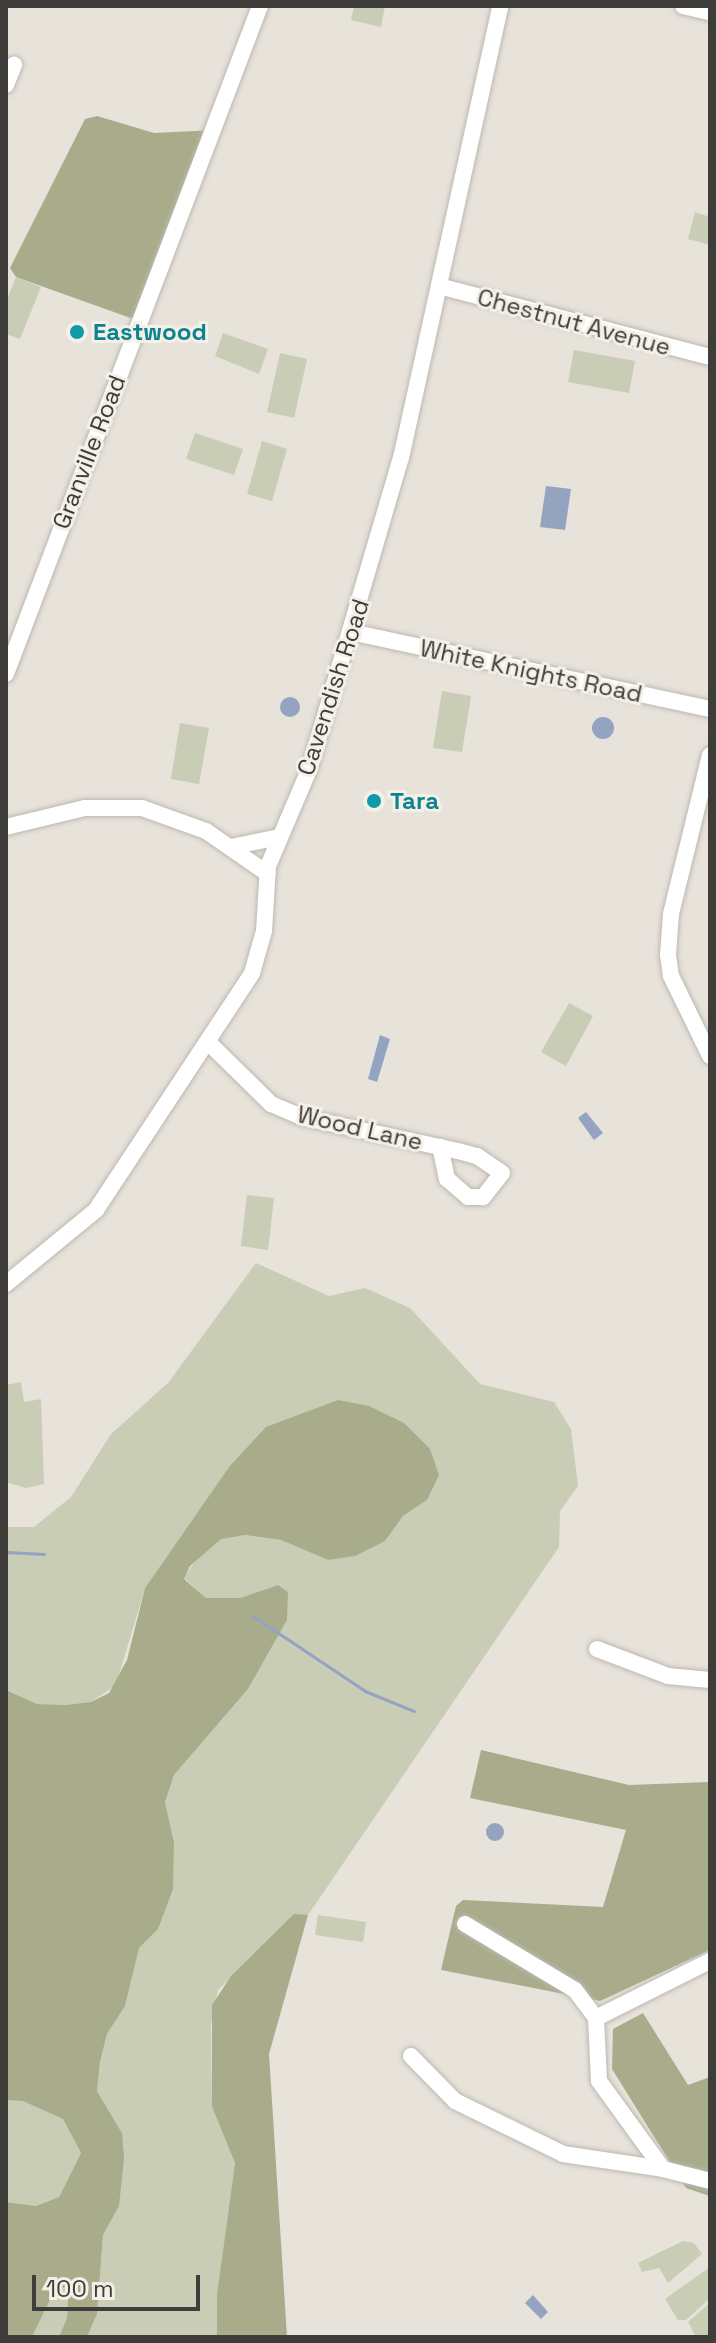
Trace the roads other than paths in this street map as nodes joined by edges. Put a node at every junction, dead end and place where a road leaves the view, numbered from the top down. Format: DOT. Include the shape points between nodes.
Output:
graph roads {
  1 [pos="260,6"];
  2 [pos="500,6"];
  3 [pos="683,6"];
  4 [pos="710,12"];
  5 [pos="14,65"];
  6 [pos="6,85"];
  7 [pos="439,286"];
  8 [pos="710,357"];
  9 [pos="351,632"];
  10 [pos="6,674"];
  11 [pos="710,709"];
  12 [pos="710,755"];
  13 [pos="6,827"];
  14 [pos="279,837"];
  15 [pos="231,847"];
  16 [pos="268,874"];
  17 [pos="210,1044"];
  18 [pos="710,1056"];
  19 [pos="440,1147"];
  20 [pos="6,1284"];
  21 [pos="597,1649"];
  22 [pos="710,1680"];
  23 [pos="465,1924"];
  24 [pos="710,1961"];
  25 [pos="596,2018"];
  26 [pos="411,2056"];
  27 [pos="663,2169"];
  28 [pos="710,2181"];
  1 -- 10 [label="street, Granville Road"];
  2 -- 7 [label="street, Cavendish Road"];
  3 -- 4 [label="street"];
  5 -- 6 [label="street"];
  7 -- 8 [label="street, Chestnut Avenue"];
  7 -- 9 [label="street, Cavendish Road" via="401,458"];
  9 -- 11 [label="street, White Knights Road"];
  9 -- 14 [label="street, Cavendish Road" via="309,770"];
  12 -- 18 [label="street" via="671,914 668,955 671,976"];
  13 -- 15 [label="street" via="85,808 142,808 191,825"];
  14 -- 15 [label="street"];
  14 -- 16 [label="street, Cavendish Road"];
  15 -- 16 [label="street"];
  16 -- 17 [label="street, Cavendish Road" via="264,931 252,973"];
  17 -- 19 [label="street, Wood Lane" via="271,1104 301,1117"];
  17 -- 20 [label="street, Cavendish Road" via="96,1210"];
  21 -- 22 [label="street" via="668,1676"];
  23 -- 25 [label="street" via="575,1990"];
  24 -- 25 [label="street"];
  25 -- 27 [label="street" via="599,2081"];
  26 -- 27 [label="street" via="455,2101 563,2154"];
  27 -- 28 [label="street"];
}
